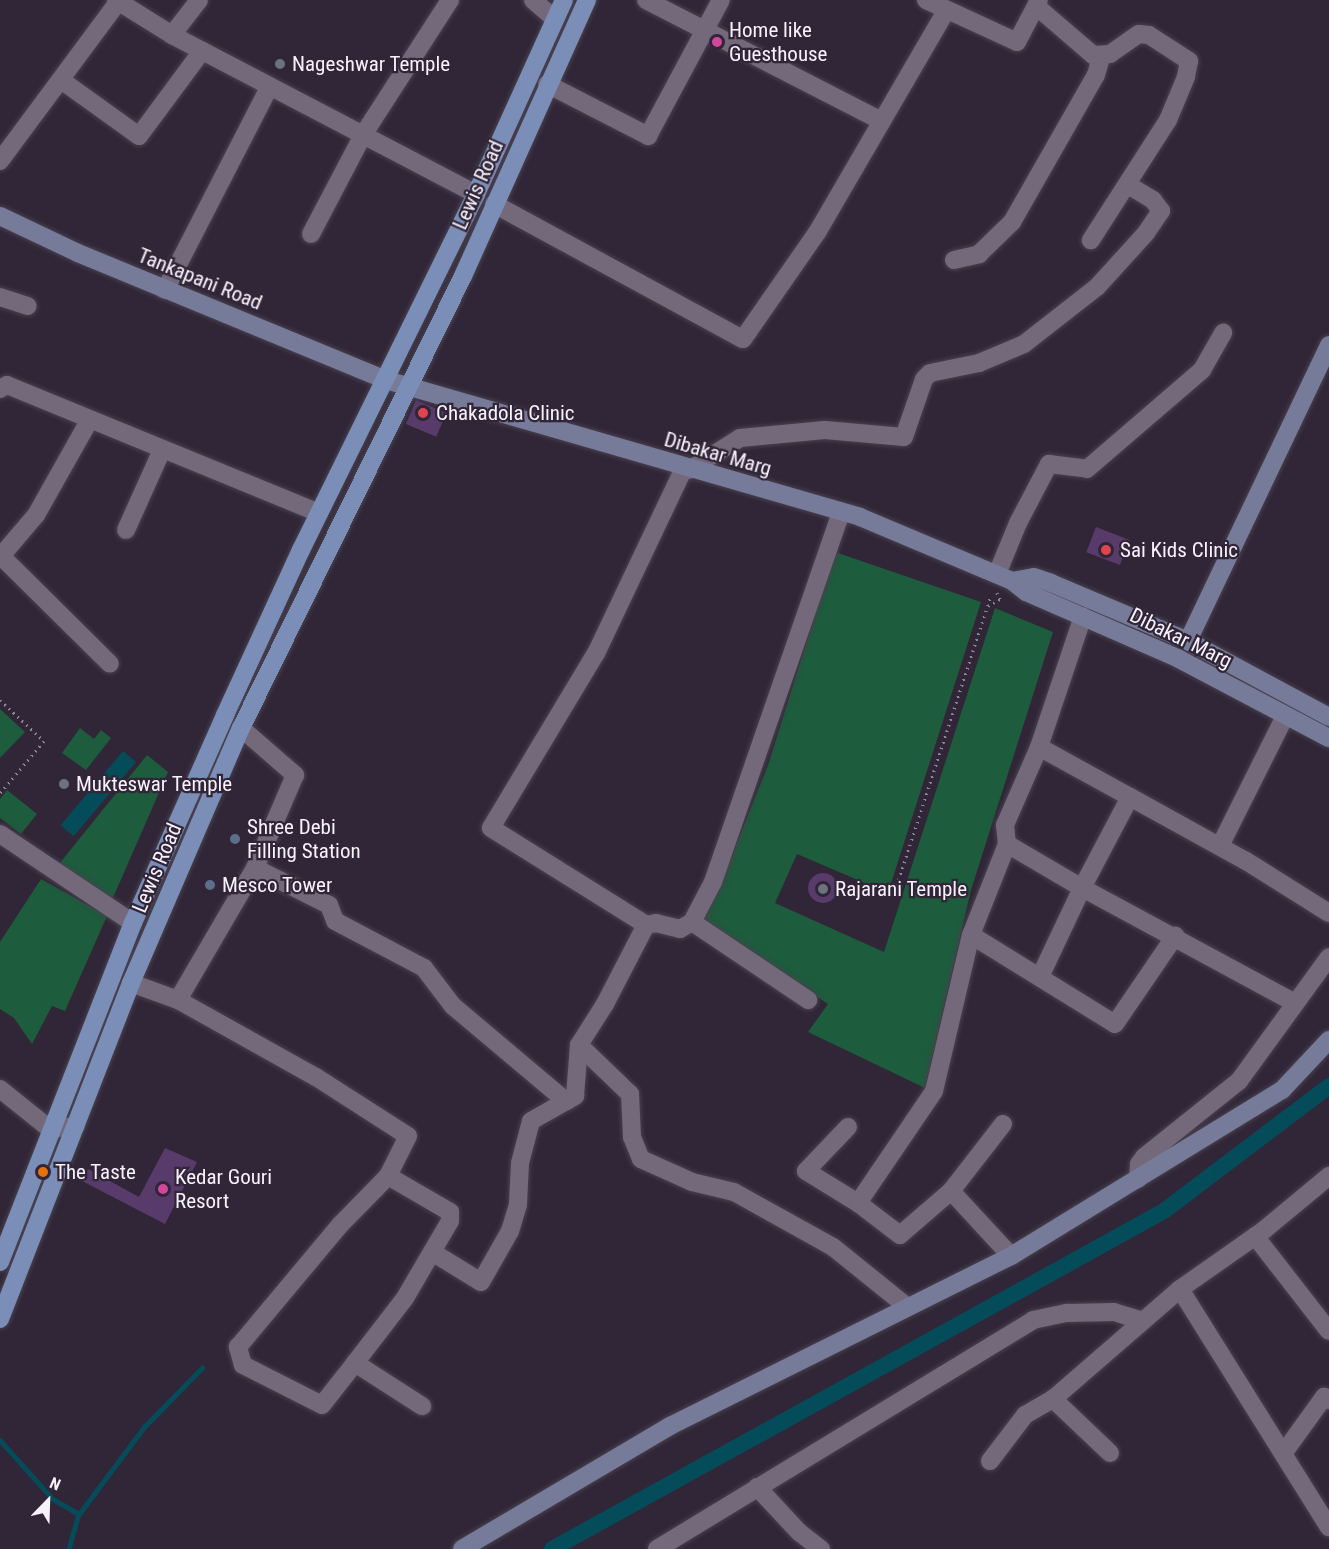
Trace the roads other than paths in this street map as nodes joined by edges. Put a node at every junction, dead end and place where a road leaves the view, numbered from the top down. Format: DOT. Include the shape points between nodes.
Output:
graph roads {
  1 [pos="199,0"];
  2 [pos="450,0"];
  3 [pos="533,0"];
  4 [pos="564,0"];
  5 [pos="587,0"];
  6 [pos="646,0"];
  7 [pos="721,0"];
  8 [pos="926,0"];
  9 [pos="117,1"];
  10 [pos="1038,3"];
  11 [pos="946,11"];
  12 [pos="555,19"];
  13 [pos="705,30"];
  14 [pos="172,35"];
  15 [pos="202,51"];
  16 [pos="1101,57"];
  17 [pos="61,80"];
  18 [pos="547,84"];
  19 [pos="270,86"];
  20 [pos="881,121"];
  21 [pos="363,135"];
  22 [pos="0,161"];
  23 [pos="1128,185"];
  24 [pos="476,194"];
  25 [pos="494,204"];
  26 [pos="0,216"];
  27 [pos="311,234"];
  28 [pos="1091,240"];
  29 [pos="954,260"];
  30 [pos="165,290"];
  31 [pos="0,297"];
  32 [pos="28,306"];
  33 [pos="1223,333"];
  34 [pos="1329,345"];
  35 [pos="386,380"];
  36 [pos="407,386"];
  37 [pos="0,389"];
  38 [pos="89,421"];
  39 [pos="162,450"];
  40 [pos="686,469"];
  41 [pos="841,512"];
  42 [pos="319,513"];
  43 [pos="126,530"];
  44 [pos="1001,580"];
  45 [pos="1083,616"];
  46 [pos="1188,642"];
  47 [pos="110,664"];
  48 [pos="1285,716"];
  49 [pos="1329,717"];
  50 [pos="241,728"];
  51 [pos="1329,738"];
  52 [pos="1039,747"];
  53 [pos="1130,797"];
  54 [pos="0,834"];
  55 [pos="1007,844"];
  56 [pos="1220,846"];
  57 [pos="255,868"];
  58 [pos="1083,888"];
  59 [pos="1329,913"];
  60 [pos="133,922"];
  61 [pos="692,922"];
  62 [pos="646,925"];
  63 [pos="971,935"];
  64 [pos="1175,936"];
  65 [pos="1329,957"];
  66 [pos="1040,977"];
  67 [pos="131,983"];
  68 [pos="178,1000"];
  69 [pos="808,1000"];
  70 [pos="1295,1003"];
  71 [pos="1329,1040"];
  72 [pos="579,1045"];
  73 [pos="0,1089"];
  74 [pos="566,1101"];
  75 [pos="1003,1124"];
  76 [pos="76,1126"];
  77 [pos="848,1127"];
  78 [pos="50,1129"];
  79 [pos="388,1176"];
  80 [pos="1329,1176"];
  81 [pos="1138,1179"];
  82 [pos="951,1191"];
  83 [pos="858,1203"];
  84 [pos="1255,1236"];
  85 [pos="432,1252"];
  86 [pos="1011,1256"];
  87 [pos="0,1262"];
  88 [pos="1180,1288"];
  89 [pos="906,1306"];
  90 [pos="0,1318"];
  91 [pos="1143,1321"];
  92 [pos="1329,1331"];
  93 [pos="355,1363"];
  94 [pos="1053,1399"];
  95 [pos="1329,1400"];
  96 [pos="422,1406"];
  97 [pos="1285,1451"];
  98 [pos="1110,1453"];
  99 [pos="990,1461"];
  100 [pos="757,1487"];
  101 [pos="1329,1527"];
  102 [pos="462,1549"];
  103 [pos="657,1549"];
  104 [pos="821,1549"];
  1 -- 14 [label="street"];
  2 -- 21 [label="street"];
  3 -- 12 [label="street"];
  4 -- 12 [label="main road, Lewis Road"];
  5 -- 18 [label="main road, Lewis Road"];
  6 -- 13 [label="street"];
  7 -- 13 [label="street"];
  8 -- 11 [label="street"];
  9 -- 14 [label="street"];
  9 -- 17 [label="street"];
  10 -- 11 [label="street" via="1017,42"];
  10 -- 16 [label="street" via="1080,48"];
  11 -- 20 [label="street"];
  12 -- 24 [label="main road, Lewis Road"];
  13 -- 18 [label="street" via="648,136"];
  13 -- 20 [label="street"];
  14 -- 15 [label="street"];
  15 -- 17 [label="street" via="139,136"];
  15 -- 19 [label="street"];
  16 -- 23 [label="street" via="1139,34 1149,35 1189,61 1168,120"];
  16 -- 29 [label="street" via="1096,75 1012,222 979,254"];
  17 -- 22 [label="street"];
  18 -- 25 [label="main road, Lewis Road"];
  19 -- 21 [label="street"];
  19 -- 30 [label="street"];
  20 -- 25 [label="street" via="818,231 743,339"];
  21 -- 24 [label="street"];
  21 -- 27 [label="street"];
  23 -- 28 [label="street"];
  23 -- 40 [label="street" via="1153,200 1161,211 1139,241 1096,287 1024,344 979,363 930,374 924,379 904,437 825,430 740,438"];
  24 -- 35 [label="main road, Lewis Road"];
  25 -- 36 [label="main road, Lewis Road"];
  26 -- 30 [label="main road, Tankapani Road"];
  30 -- 35 [label="main road, Tankapani Road"];
  31 -- 32 [label="street"];
  33 -- 44 [label="street" via="1202,370 1087,469 1049,464 1018,523"];
  34 -- 46 [label="main road"];
  35 -- 36 [label="main road, Tankapani Road"];
  35 -- 42 [label="main road, Lewis Road"];
  36 -- 40 [label="main road, Dibakar Marg"];
  36 -- 50 [label="main road, Lewis Road"];
  37 -- 38 [label="street" via="7,385"];
  38 -- 39 [label="street"];
  38 -- 47 [label="street" via="36,515 1,556"];
  39 -- 42 [label="street"];
  39 -- 43 [label="street"];
  40 -- 41 [label="main road, Dibakar Marg"];
  40 -- 62 [label="street" via="596,653 491,828"];
  41 -- 44 [label="main road, Dibakar Marg"];
  41 -- 61 [label="street" via="713,882"];
  42 -- 60 [label="main road, Lewis Road"];
  44 -- 45 [label="main road, Dibakar Marg"];
  44 -- 46 [label="main road, Dibakar Marg" via="1034,577"];
  45 -- 48 [label="main road, Dibakar Marg" via="1179,659"];
  45 -- 52 [label="street"];
  46 -- 49 [label="main road, Dibakar Marg"];
  48 -- 51 [label="main road, Dibakar Marg"];
  48 -- 56 [label="street"];
  50 -- 57 [label="street" via="295,775"];
  50 -- 67 [label="main road, Lewis Road"];
  52 -- 53 [label="street"];
  52 -- 55 [label="street" via="1005,825"];
  53 -- 56 [label="street"];
  53 -- 58 [label="street"];
  54 -- 60 [label="street"];
  55 -- 58 [label="street"];
  55 -- 63 [label="street"];
  56 -- 59 [label="street"];
  57 -- 68 [label="street"];
  57 -- 74 [label="street" via="329,905 335,921 424,968 453,1006"];
  58 -- 64 [label="street"];
  58 -- 66 [label="street"];
  60 -- 78 [label="main road, Lewis Road"];
  61 -- 62 [label="street" via="680,929 656,923"];
  61 -- 69 [label="street"];
  62 -- 72 [label="street"];
  63 -- 66 [label="street"];
  63 -- 83 [label="street" via="934,1091"];
  64 -- 66 [label="street" via="1115,1024"];
  64 -- 70 [label="street"];
  65 -- 70 [label="street"];
  67 -- 68 [label="street"];
  67 -- 76 [label="main road, Lewis Road"];
  68 -- 79 [label="street" via="316,1077 408,1136"];
  70 -- 81 [label="street" via="1239,1081 1140,1161"];
  71 -- 81 [label="main road" via="1282,1090"];
  72 -- 74 [label="street" via="574,1096"];
  72 -- 89 [label="street" via="630,1094 632,1137 641,1159 692,1182 719,1186 754,1203 833,1247"];
  73 -- 78 [label="street"];
  74 -- 85 [label="street" via="531,1121 510,1231 481,1282"];
  75 -- 82 [label="street"];
  76 -- 78 [label="street"];
  76 -- 90 [label="main road, Lewis Road"];
  77 -- 83 [label="street" via="806,1171"];
  78 -- 87 [label="main road, Lewis Road"];
  79 -- 85 [label="street" via="450,1212 450,1221"];
  79 -- 93 [label="street" via="341,1224 238,1347 243,1365 322,1405"];
  80 -- 84 [label="street"];
  81 -- 86 [label="main road"];
  82 -- 83 [label="street" via="900,1235"];
  82 -- 86 [label="street"];
  84 -- 88 [label="street"];
  84 -- 92 [label="street"];
  85 -- 93 [label="street" via="405,1298"];
  86 -- 89 [label="main road"];
  88 -- 91 [label="street"];
  88 -- 97 [label="street"];
  89 -- 102 [label="main road" via="670,1426"];
  91 -- 94 [label="street"];
  91 -- 100 [label="street" via="1114,1312 1067,1313 1033,1320"];
  93 -- 96 [label="street"];
  94 -- 98 [label="street"];
  94 -- 99 [label="street" via="1025,1415"];
  95 -- 97 [label="street" via="1324,1397"];
  97 -- 101 [label="street"];
  100 -- 103 [label="street"];
  100 -- 104 [label="street" via="799,1532"];
}
